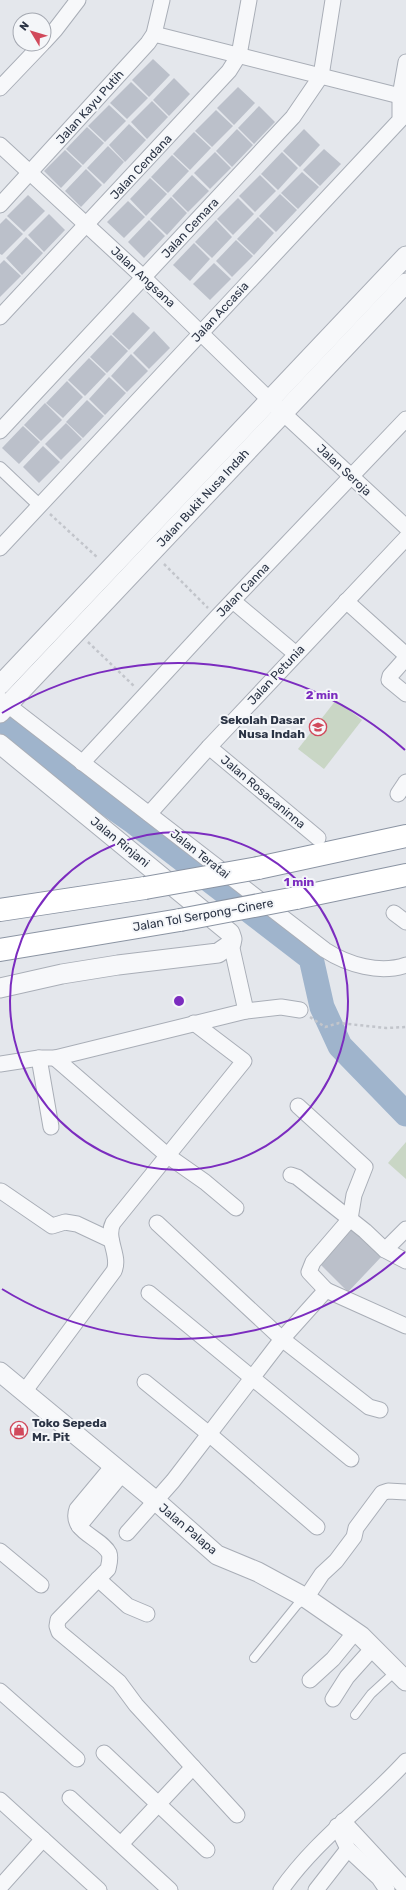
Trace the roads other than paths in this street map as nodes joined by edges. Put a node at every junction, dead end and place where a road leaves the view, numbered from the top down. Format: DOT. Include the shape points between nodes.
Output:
graph roads {
  1 [pos="78,0"];
  2 [pos="162,0"];
  3 [pos="249,0"];
  4 [pos="332,0"];
  5 [pos="52,33"];
  6 [pos="154,34"];
  7 [pos="34,52"];
  8 [pos="239,55"];
  9 [pos="406,62"];
  10 [pos="321,76"];
  11 [pos="0,88"];
  12 [pos="400,96"];
  13 [pos="403,123"];
  14 [pos="0,145"];
  15 [pos="31,172"];
  16 [pos="0,205"];
  17 [pos="87,225"];
  18 [pos="406,256"];
  19 [pos="143,277"];
  20 [pos="406,283"];
  21 [pos="0,317"];
  22 [pos="201,332"];
  23 [pos="277,406"];
  24 [pos="406,419"];
  25 [pos="0,431"];
  26 [pos="0,468"];
  27 [pos="351,476"];
  28 [pos="39,505"];
  29 [pos="406,527"];
  30 [pos="406,538"];
  31 [pos="0,548"];
  32 [pos="233,600"];
  33 [pos="346,601"];
  34 [pos="296,654"];
  35 [pos="406,656"];
  36 [pos="0,685"];
  37 [pos="406,694"];
  38 [pos="3,706"];
  39 [pos="0,744"];
  40 [pos="209,747"];
  41 [pos="82,762"];
  42 [pos="149,814"];
  43 [pos="406,836"];
  44 [pos="318,838"];
  45 [pos="406,875"];
  46 [pos="0,910"];
  47 [pos="394,913"];
  48 [pos="406,922"];
  49 [pos="231,944"];
  50 [pos="0,950"];
  51 [pos="406,965"];
  52 [pos="0,988"];
  53 [pos="300,1010"];
  54 [pos="246,1011"];
  55 [pos="194,1023"];
  56 [pos="39,1058"];
  57 [pos="55,1058"];
  58 [pos="0,1064"];
  59 [pos="298,1106"];
  60 [pos="51,1127"];
  61 [pos="168,1156"];
  62 [pos="291,1175"];
  63 [pos="0,1191"];
  64 [pos="236,1208"];
  65 [pos="350,1219"];
  66 [pos="157,1223"];
  67 [pos="406,1229"];
  68 [pos="111,1240"];
  69 [pos="385,1250"];
  70 [pos="406,1261"];
  71 [pos="326,1290"];
  72 [pos="149,1293"];
  73 [pos="406,1326"];
  74 [pos="282,1338"];
  75 [pos="0,1372"];
  76 [pos="253,1377"];
  77 [pos="144,1382"];
  78 [pos="24,1392"];
  79 [pos="380,1410"];
  80 [pos="209,1434"];
  81 [pos="352,1459"];
  82 [pos="117,1471"];
  83 [pos="406,1492"];
  84 [pos="156,1502"];
  85 [pos="317,1527"];
  86 [pos="127,1533"];
  87 [pos="0,1551"];
  88 [pos="98,1579"];
  89 [pos="40,1585"];
  90 [pos="306,1598"];
  91 [pos="146,1614"];
  92 [pos="355,1632"];
  93 [pos="374,1648"];
  94 [pos="254,1658"];
  95 [pos="401,1676"];
  96 [pos="310,1680"];
  97 [pos="0,1691"];
  98 [pos="333,1699"];
  99 [pos="355,1715"];
  100 [pos="104,1753"];
  101 [pos="77,1759"];
  102 [pos="406,1761"];
  103 [pos="193,1767"];
  104 [pos="70,1798"];
  105 [pos="0,1800"];
  106 [pos="157,1804"];
  107 [pos="237,1815"];
  108 [pos="340,1824"];
  109 [pos="43,1839"];
  110 [pos="121,1844"];
  111 [pos="348,1849"];
  112 [pos="207,1850"];
  113 [pos="0,1887"];
  114 [pos="406,1889"];
  115 [pos="99,1890"];
  116 [pos="170,1890"];
  117 [pos="281,1890"];
  118 [pos="316,1890"];
  119 [pos="386,1890"];
  1 -- 5 [label="street"];
  2 -- 6 [label="street, Jalan Kayu Putih"];
  3 -- 8 [label="street, Jalan Cendana"];
  4 -- 10 [label="street, Jalan Cemara"];
  6 -- 8 [label="street"];
  6 -- 15 [label="street, Jalan Kayu Putih"];
  7 -- 11 [label="street"];
  8 -- 10 [label="street"];
  8 -- 17 [label="street, Jalan Cendana" via="230,71"];
  9 -- 12 [label="street, Jalan Accasia"];
  10 -- 12 [label="street"];
  10 -- 19 [label="street, Jalan Cemara" via="293,117"];
  12 -- 13 [label="street, Jalan Accasia"];
  13 -- 22 [label="street, Jalan Accasia"];
  14 -- 15 [label="street, Jalan Angsana"];
  15 -- 16 [label="street, Jalan Kayu Putih"];
  15 -- 17 [label="street, Jalan Angsana"];
  17 -- 19 [label="street, Jalan Angsana"];
  17 -- 21 [label="street, Jalan Cendana"];
  18 -- 23 [label="street, Jalan Bukit Nusa Indah"];
  19 -- 22 [label="street, Jalan Angsana"];
  19 -- 25 [label="street, Jalan Cemara"];
  20 -- 23 [label="street, Jalan Bukit Nusa Indah"];
  22 -- 23 [label="street, Jalan Angsana"];
  22 -- 28 [label="street, Jalan Accasia"];
  23 -- 27 [label="street, Jalan Seroja"];
  23 -- 36 [label="street, Jalan Bukit Nusa Indah" via="110,569"];
  23 -- 38 [label="street, Jalan Bukit Nusa Indah" via="153,553"];
  24 -- 27 [label="street, Jalan Canna"];
  26 -- 28 [label="street"];
  27 -- 29 [label="street, Jalan Seroja"];
  27 -- 32 [label="street, Jalan Canna"];
  28 -- 31 [label="street, Jalan Accasia"];
  30 -- 33 [label="street, Jalan Petunia"];
  32 -- 34 [label="street"];
  32 -- 41 [label="street, Jalan Canna"];
  33 -- 34 [label="street, Jalan Petunia"];
  33 -- 35 [label="street"];
  34 -- 40 [label="street, Jalan Petunia"];
  35 -- 37 [label="street" via="389,680"];
  38 -- 41 [label="street, Jalan Teratai"];
  39 -- 49 [label="street, Jalan Rinjani" via="230,933"];
  40 -- 42 [label="street, Jalan Petunia"];
  40 -- 44 [label="street, Jalan Rosacaninna"];
  41 -- 42 [label="street, Jalan Teratai"];
  42 -- 51 [label="street, Jalan Teratai" via="335,956 377,968"];
  43 -- 46 [label="highway, bridge" via="258,868"];
  45 -- 50 [label="highway, Jalan Tol Serpong–Cinere, bridge" via="180,920"];
  47 -- 48 [label="street"];
  49 -- 52 [label="street" via="218,953 118,965"];
  49 -- 54 [label="street"];
  53 -- 54 [label="street" via="281,1007"];
  54 -- 55 [label="street"];
  55 -- 57 [label="street"];
  55 -- 61 [label="street" via="244,1061"];
  56 -- 57 [label="street"];
  56 -- 58 [label="street"];
  56 -- 60 [label="street"];
  57 -- 61 [label="street"];
  59 -- 65 [label="street" via="365,1166 352,1201"];
  61 -- 64 [label="street"];
  61 -- 68 [label="street" via="113,1224 109,1234"];
  62 -- 65 [label="street"];
  63 -- 68 [label="street" via="52,1226 64,1222 77,1224"];
  65 -- 69 [label="street"];
  65 -- 71 [label="street" via="310,1268 309,1272"];
  66 -- 74 [label="street"];
  67 -- 69 [label="street"];
  68 -- 78 [label="street" via="116,1264 114,1271"];
  69 -- 70 [label="street"];
  71 -- 73 [label="street"];
  71 -- 74 [label="street"];
  72 -- 76 [label="street"];
  74 -- 76 [label="street"];
  74 -- 79 [label="street" via="369,1406"];
  75 -- 78 [label="street, Jalan Palapa"];
  76 -- 80 [label="street"];
  76 -- 81 [label="street"];
  77 -- 80 [label="street"];
  78 -- 82 [label="street, Jalan Palapa"];
  80 -- 84 [label="street"];
  80 -- 85 [label="street"];
  82 -- 84 [label="street, Jalan Palapa"];
  82 -- 88 [label="street" via="79,1526 109,1552 108,1569"];
  83 -- 90 [label="street" via="382,1493 356,1528 354,1537 336,1561 322,1574"];
  84 -- 86 [label="street"];
  84 -- 90 [label="street, Jalan Palapa" via="217,1555 258,1572"];
  87 -- 89 [label="street"];
  88 -- 91 [label="street" via="128,1606"];
  88 -- 103 [label="street" via="58,1620 59,1632 119,1682 136,1706"];
  90 -- 92 [label="street, Jalan Palapa"];
  90 -- 94 [label="lane" via="297,1605"];
  92 -- 93 [label="street, Jalan Palapa"];
  92 -- 96 [label="street" via="333,1659"];
  93 -- 95 [label="street, Jalan Palapa"];
  93 -- 98 [label="street" via="347,1677"];
  95 -- 99 [label="lane" via="371,1694"];
  97 -- 101 [label="street"];
  100 -- 106 [label="street"];
  102 -- 108 [label="street" via="382,1787"];
  103 -- 106 [label="street"];
  103 -- 107 [label="street"];
  104 -- 110 [label="street"];
  105 -- 109 [label="street"];
  106 -- 110 [label="street"];
  106 -- 112 [label="street"];
  108 -- 111 [label="street"];
  108 -- 114 [label="street"];
  108 -- 117 [label="street"];
  109 -- 113 [label="street"];
  109 -- 115 [label="street"];
  110 -- 116 [label="street"];
  111 -- 118 [label="street"];
  111 -- 119 [label="street" via="379,1878"];
}
